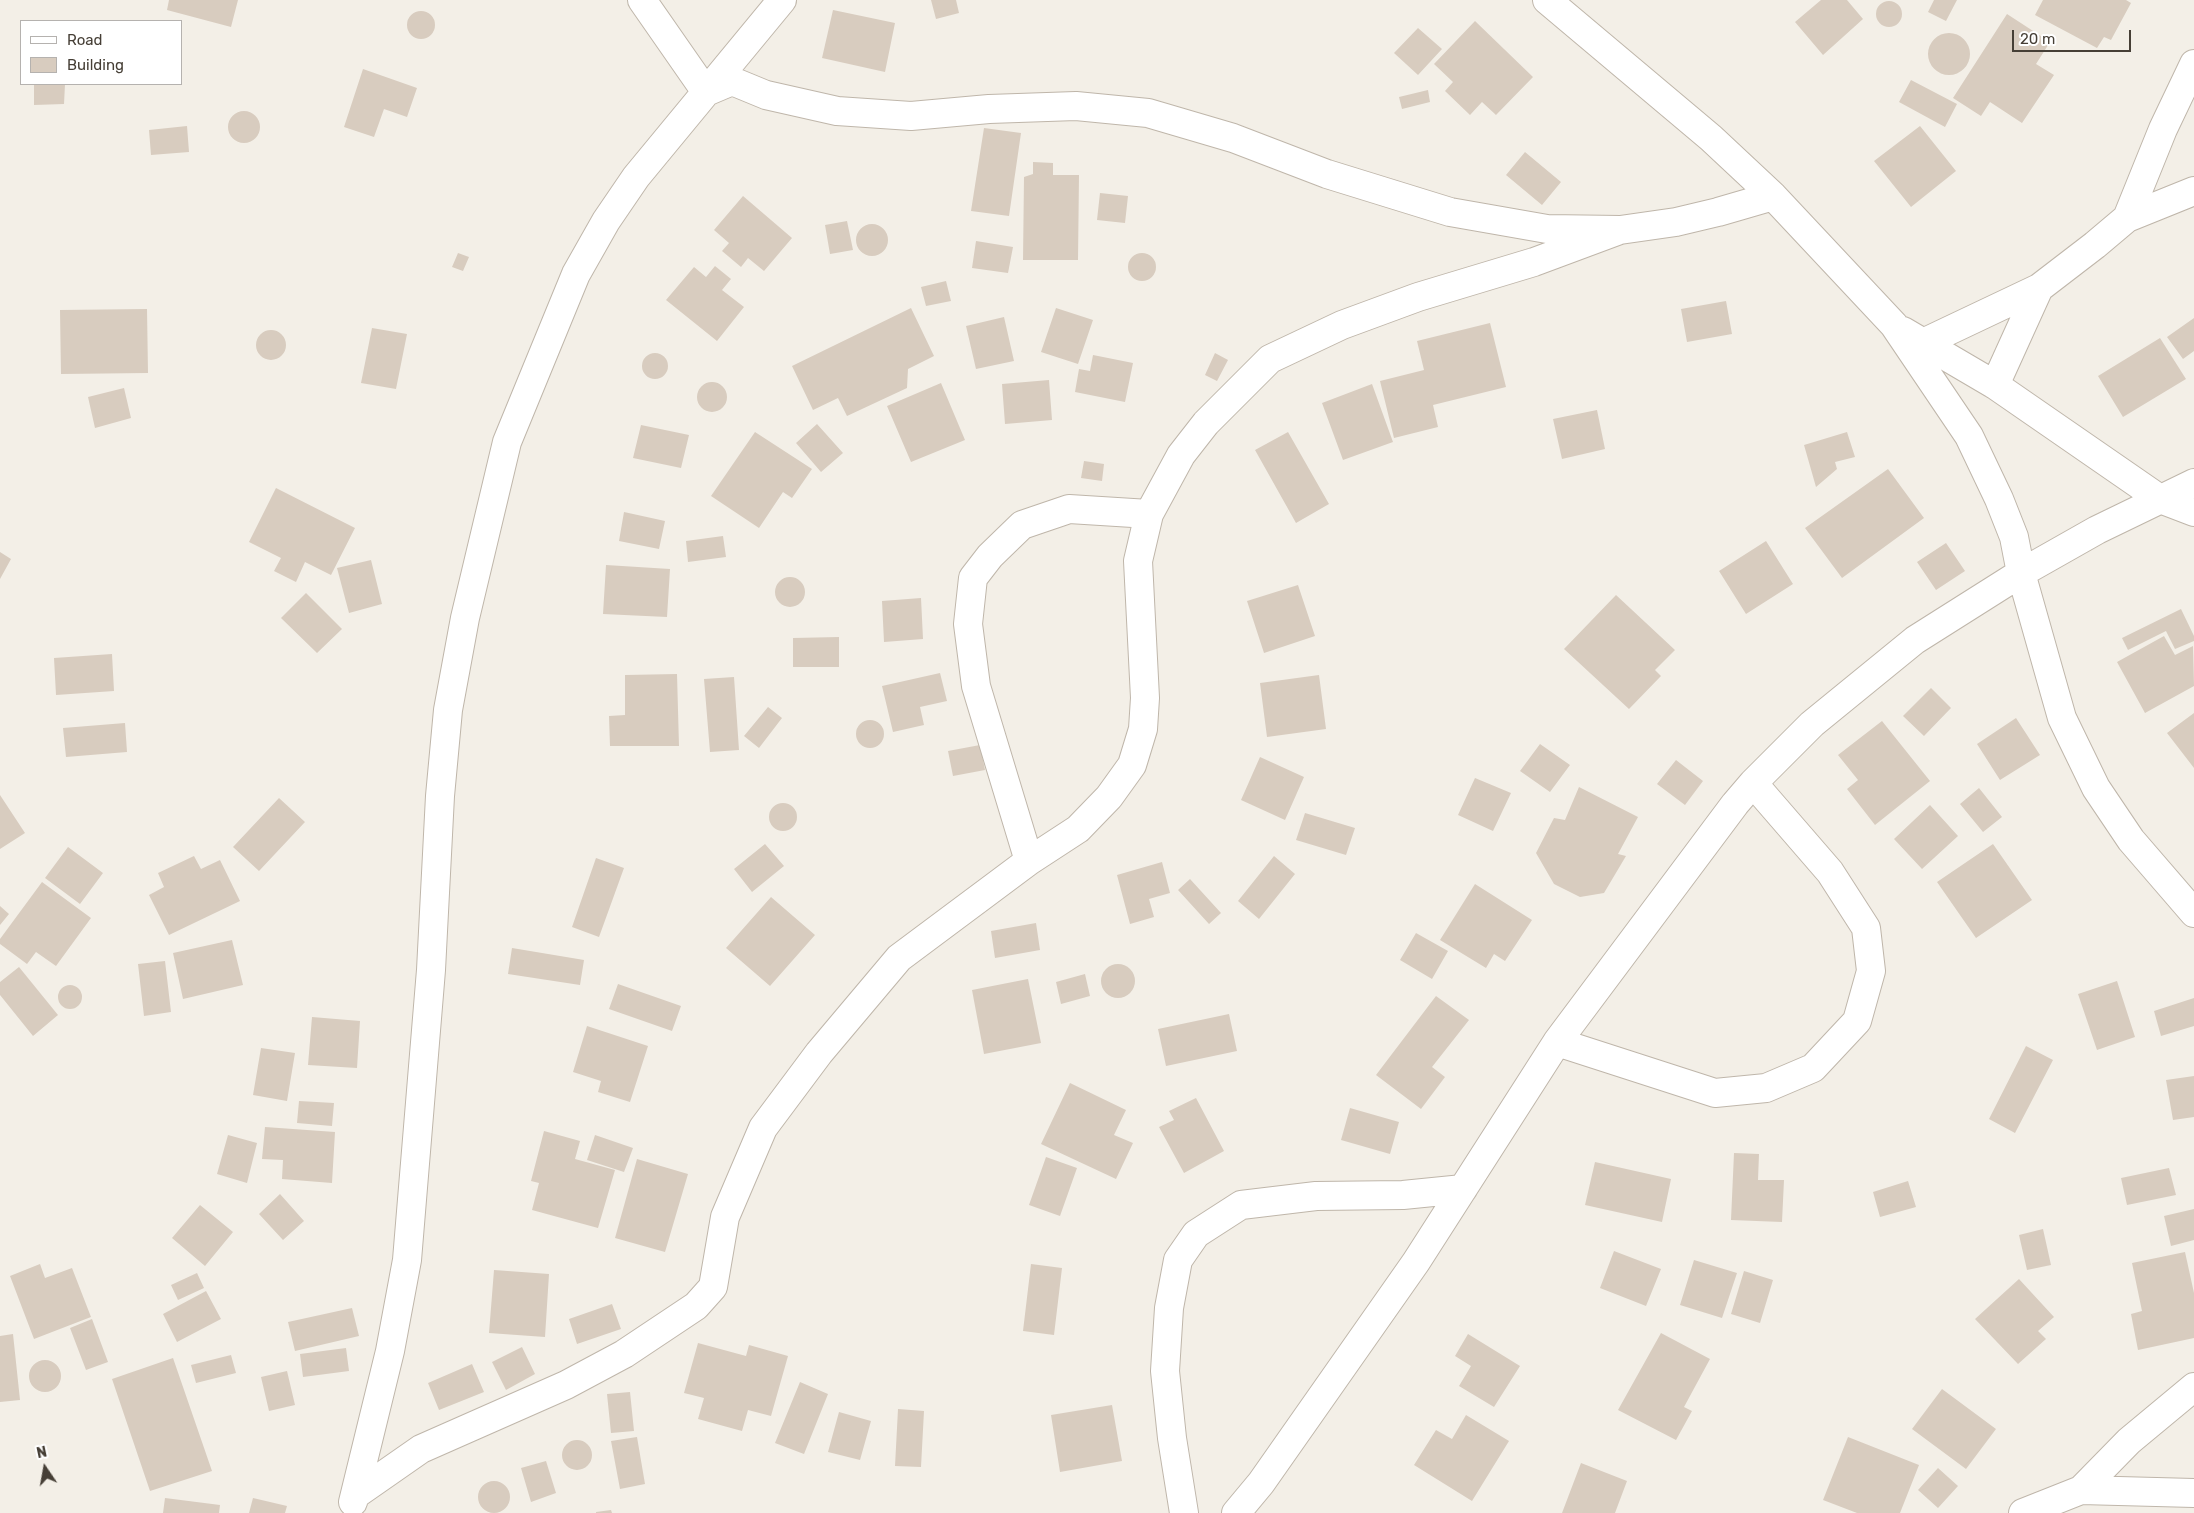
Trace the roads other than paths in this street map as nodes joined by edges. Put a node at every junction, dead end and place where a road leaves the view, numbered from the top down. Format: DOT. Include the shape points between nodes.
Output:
graph roads {
  1 [pos="642,0"];
  2 [pos="782,0"];
  3 [pos="1548,0"];
  4 [pos="2194,64"];
  5 [pos="706,92"];
  6 [pos="2194,191"];
  7 [pos="1773,196"];
  8 [pos="2127,218"];
  9 [pos="1620,230"];
  10 [pos="2039,288"];
  11 [pos="1894,325"];
  12 [pos="1922,343"];
  13 [pos="1995,385"];
  14 [pos="2194,482"];
  15 [pos="2160,499"];
  16 [pos="2194,512"];
  17 [pos="1149,514"];
  18 [pos="2021,573"];
  19 [pos="1753,783"];
  20 [pos="1029,861"];
  21 [pos="2194,913"];
  22 [pos="1557,1042"];
  23 [pos="1463,1189"];
  24 [pos="2194,1387"];
  25 [pos="2082,1490"];
  26 [pos="2194,1493"];
  27 [pos="352,1504"];
  28 [pos="1184,1513"];
  29 [pos="1236,1513"];
  30 [pos="2023,1513"];
  1 -- 5 [label="street"];
  2 -- 5 [label="street"];
  3 -- 7 [label="street" via="1711,138"];
  4 -- 8 [label="street"];
  5 -- 9 [label="street" via="732,82 766,95 837,111 911,116 1076,106 1148,113 1233,138 1327,174 1450,212 1547,229"];
  5 -- 27 [label="street" via="636,177 606,221 576,274 507,442 465,618 448,710 407,1260 390,1351"];
  6 -- 8 [label="street"];
  7 -- 9 [label="street" via="1676,222"];
  7 -- 11 [label="street"];
  8 -- 10 [label="street" via="2096,246"];
  9 -- 17 [label="street" via="1534,262 1342,324 1270,359 1206,422 1181,455"];
  10 -- 12 [label="street"];
  10 -- 13 [label="street"];
  11 -- 12 [label="street"];
  11 -- 18 [label="street" via="1969,436 2014,537"];
  12 -- 13 [label="street"];
  13 -- 15 [label="street"];
  14 -- 15 [label="street"];
  15 -- 16 [label="street"];
  15 -- 18 [label="street"];
  17 -- 20 [label="street" via="1138,561 1145,698 1143,729 1132,765 1109,797 1078,829"];
  17 -- 20 [label="street" via="1069,509 1022,525 990,556 974,578 968,624 976,686"];
  18 -- 19 [label="street" via="1915,640 1812,724"];
  18 -- 21 [label="street" via="2062,718 2096,788 2131,840"];
  19 -- 22 [label="street"];
  19 -- 22 [label="street" via="1830,872 1866,928 1871,972 1857,1021 1813,1068 1766,1088 1715,1092"];
  20 -- 27 [label="street" via="898,958 819,1053 764,1128 725,1217 713,1287 696,1306 624,1354 566,1385 421,1449"];
  22 -- 23 [label="street"];
  23 -- 28 [label="street" via="1403,1195 1316,1196 1241,1204 1196,1234 1178,1260 1169,1308 1165,1372"];
  23 -- 29 [label="street" via="1400,1285 1261,1483"];
  24 -- 25 [label="street" via="2129,1441"];
  25 -- 26 [label="street"];
  25 -- 30 [label="street"];
}
